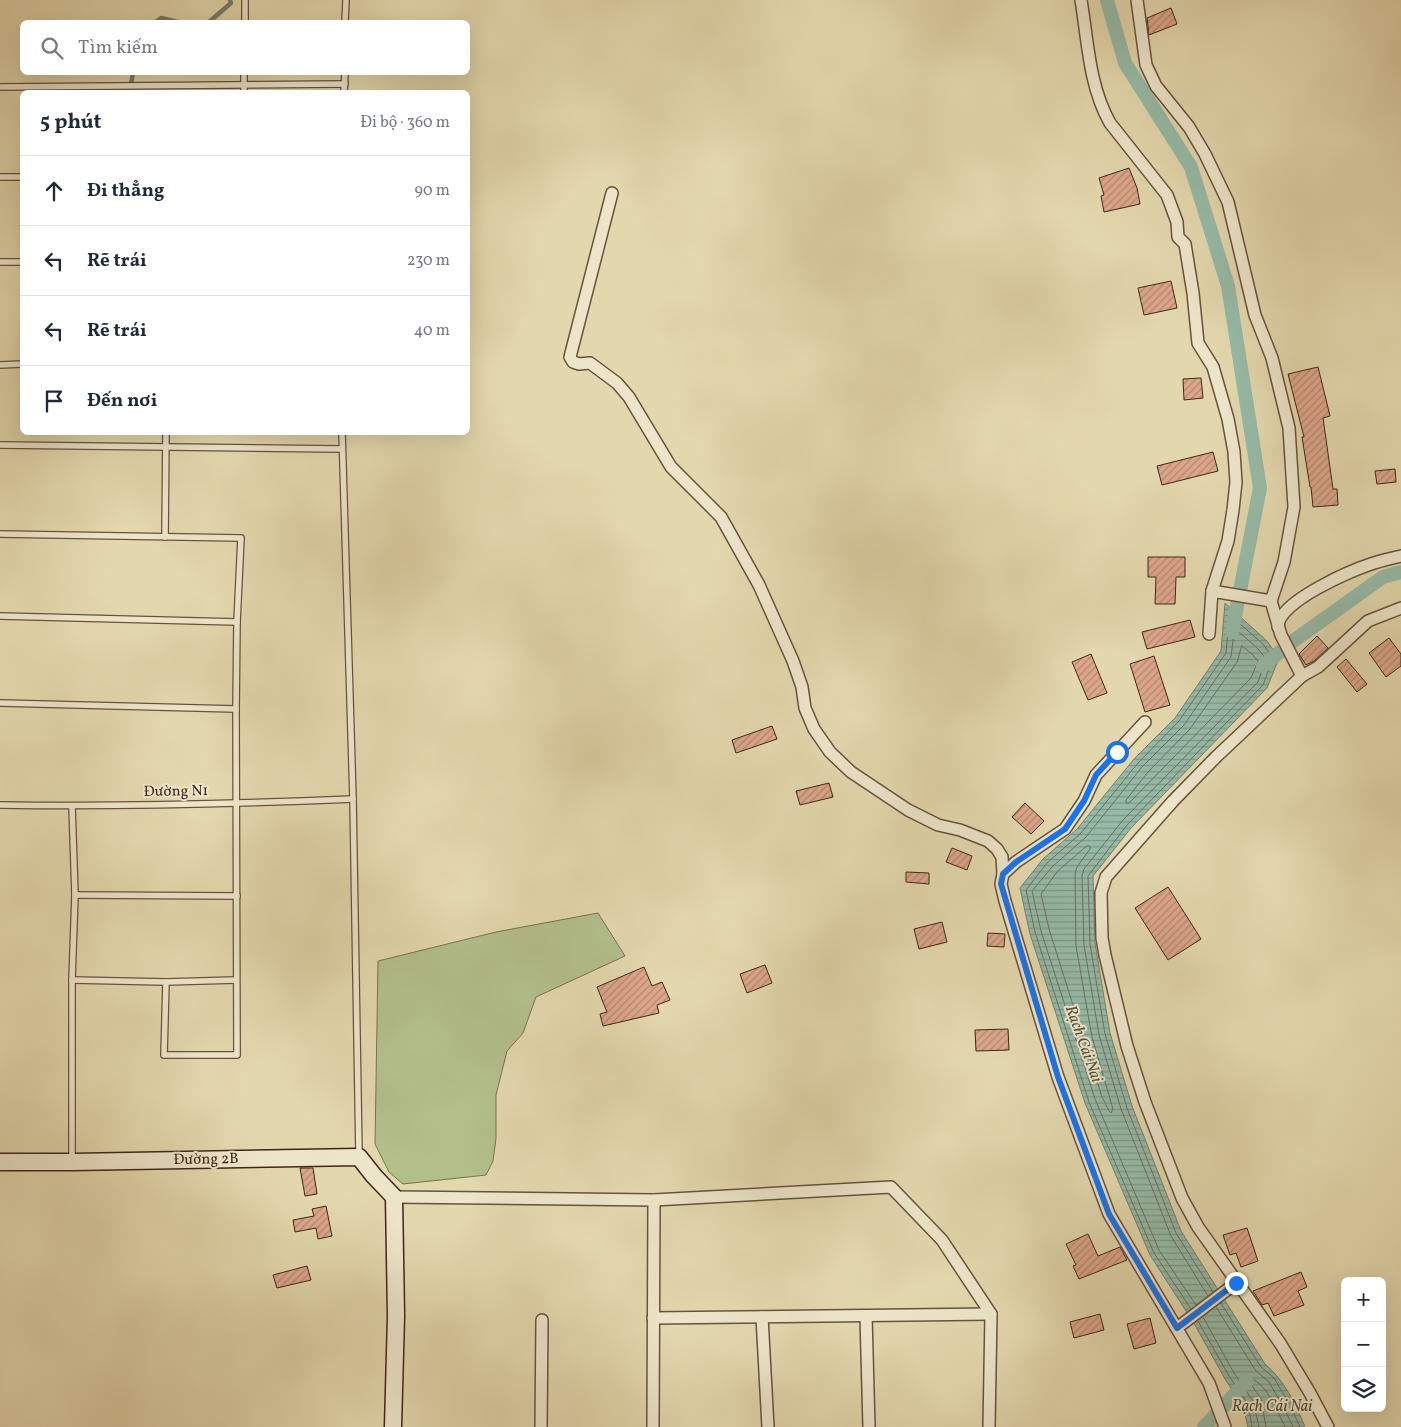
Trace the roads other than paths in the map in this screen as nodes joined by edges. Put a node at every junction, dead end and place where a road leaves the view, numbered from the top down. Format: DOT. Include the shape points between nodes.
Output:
graph roads {
  1 [pos="245,0"];
  2 [pos="346,0"];
  3 [pos="1081,0"];
  4 [pos="1137,0"];
  5 [pos="245,20"];
  6 [pos="345,20"];
  7 [pos="244,75"];
  8 [pos="345,75"];
  9 [pos="344,84"];
  10 [pos="244,85"];
  11 [pos="0,87"];
  12 [pos="244,90"];
  13 [pos="344,90"];
  14 [pos="0,177"];
  15 [pos="20,177"];
  16 [pos="612,193"];
  17 [pos="0,262"];
  18 [pos="20,262"];
  19 [pos="20,364"];
  20 [pos="0,365"];
  21 [pos="166,435"];
  22 [pos="342,435"];
  23 [pos="0,446"];
  24 [pos="166,447"];
  25 [pos="342,448"];
  26 [pos="0,534"];
  27 [pos="165,537"];
  28 [pos="1401,556"];
  29 [pos="1215,592"];
  30 [pos="1266,601"];
  31 [pos="1401,608"];
  32 [pos="0,616"];
  33 [pos="237,622"];
  34 [pos="1279,631"];
  35 [pos="1209,634"];
  36 [pos="1302,676"];
  37 [pos="0,703"];
  38 [pos="236,709"];
  39 [pos="1145,722"];
  40 [pos="352,799"];
  41 [pos="235,804"];
  42 [pos="0,805"];
  43 [pos="72,806"];
  44 [pos="1003,874"];
  45 [pos="75,895"];
  46 [pos="237,896"];
  47 [pos="72,980"];
  48 [pos="236,980"];
  49 [pos="166,982"];
  50 [pos="359,1157"];
  51 [pos="0,1162"];
  52 [pos="72,1162"];
  53 [pos="394,1197"];
  54 [pos="654,1200"];
  55 [pos="1232,1286"];
  56 [pos="990,1314"];
  57 [pos="866,1316"];
  58 [pos="762,1317"];
  59 [pos="653,1318"];
  60 [pos="542,1320"];
  61 [pos="1177,1328"];
  62 [pos="392,1427"];
  63 [pos="542,1427"];
  64 [pos="653,1427"];
  65 [pos="768,1427"];
  66 [pos="869,1427"];
  67 [pos="989,1427"];
  68 [pos="1225,1427"];
  69 [pos="1328,1427"];
  1 -- 5 [label="lane"];
  2 -- 6 [label="lane"];
  3 -- 29 [label="street" via="1095,87 1104,112 1167,195 1178,222 1178,237 1185,244 1193,292 1198,343 1213,367 1228,419 1236,482 1228,541"];
  4 -- 30 [label="street" via="1146,65 1156,86 1189,127 1228,202 1255,316 1272,358 1289,428 1294,507 1284,562"];
  7 -- 10 [label="lane"];
  8 -- 9 [label="lane"];
  9 -- 10 [label="lane"];
  9 -- 13 [label="lane"];
  10 -- 11 [label="lane"];
  10 -- 12 [label="lane"];
  14 -- 15 [label="lane"];
  16 -- 44 [label="street" via="570,357 579,364 590,363 617,383 629,397 671,467 721,517 794,661 805,708 814,729 830,752 851,772 908,810 938,825 988,841 1002,856"];
  17 -- 18 [label="lane"];
  19 -- 20 [label="lane"];
  21 -- 24 [label="lane"];
  22 -- 25 [label="lane"];
  23 -- 24 [label="lane"];
  24 -- 25 [label="lane"];
  24 -- 27 [label="lane"];
  25 -- 40 [label="lane"];
  26 -- 27 [label="lane"];
  27 -- 33 [label="lane" via="241,538"];
  28 -- 34 [label="street" via="1348,573 1301,598 1283,613 1278,622"];
  29 -- 30 [label="street"];
  29 -- 35 [label="street"];
  30 -- 34 [label="street"];
  31 -- 36 [label="street" via="1368,621 1318,667"];
  32 -- 33 [label="lane"];
  33 -- 38 [label="lane"];
  34 -- 36 [label="street"];
  36 -- 55 [label="street" via="1173,801 1106,877 1101,893 1105,955 1145,1102 1182,1198"];
  37 -- 38 [label="lane"];
  38 -- 41 [label="lane"];
  39 -- 44 [label="street" via="1096,775 1084,801 1065,829"];
  40 -- 41 [label="lane, Đường N1"];
  40 -- 50 [label="lane"];
  41 -- 43 [label="lane, Đường N1"];
  41 -- 46 [label="lane"];
  42 -- 43 [label="lane, Đường N1"];
  43 -- 45 [label="lane"];
  44 -- 61 [label="street" via="1001,884 1005,901 1058,1077 1109,1214"];
  45 -- 46 [label="lane"];
  45 -- 47 [label="lane"];
  46 -- 48 [label="lane"];
  47 -- 49 [label="lane"];
  47 -- 52 [label="lane"];
  48 -- 49 [label="lane"];
  48 -- 49 [label="lane" via="237,1055 164,1055"];
  50 -- 52 [label="street, Đường 2B"];
  50 -- 53 [label="street"];
  51 -- 52 [label="street, Đường 2B"];
  53 -- 54 [label="street"];
  53 -- 62 [label="street" via="396,1316"];
  54 -- 56 [label="street" via="891,1187 942,1240"];
  54 -- 59 [label="street"];
  55 -- 61 [label="street"];
  55 -- 69 [label="street" via="1280,1343"];
  56 -- 57 [label="street"];
  56 -- 67 [label="street"];
  57 -- 58 [label="street"];
  57 -- 66 [label="street"];
  58 -- 59 [label="street"];
  58 -- 65 [label="street"];
  59 -- 64 [label="street"];
  60 -- 63 [label="street"];
  61 -- 68 [label="street" via="1209,1383"];
}
